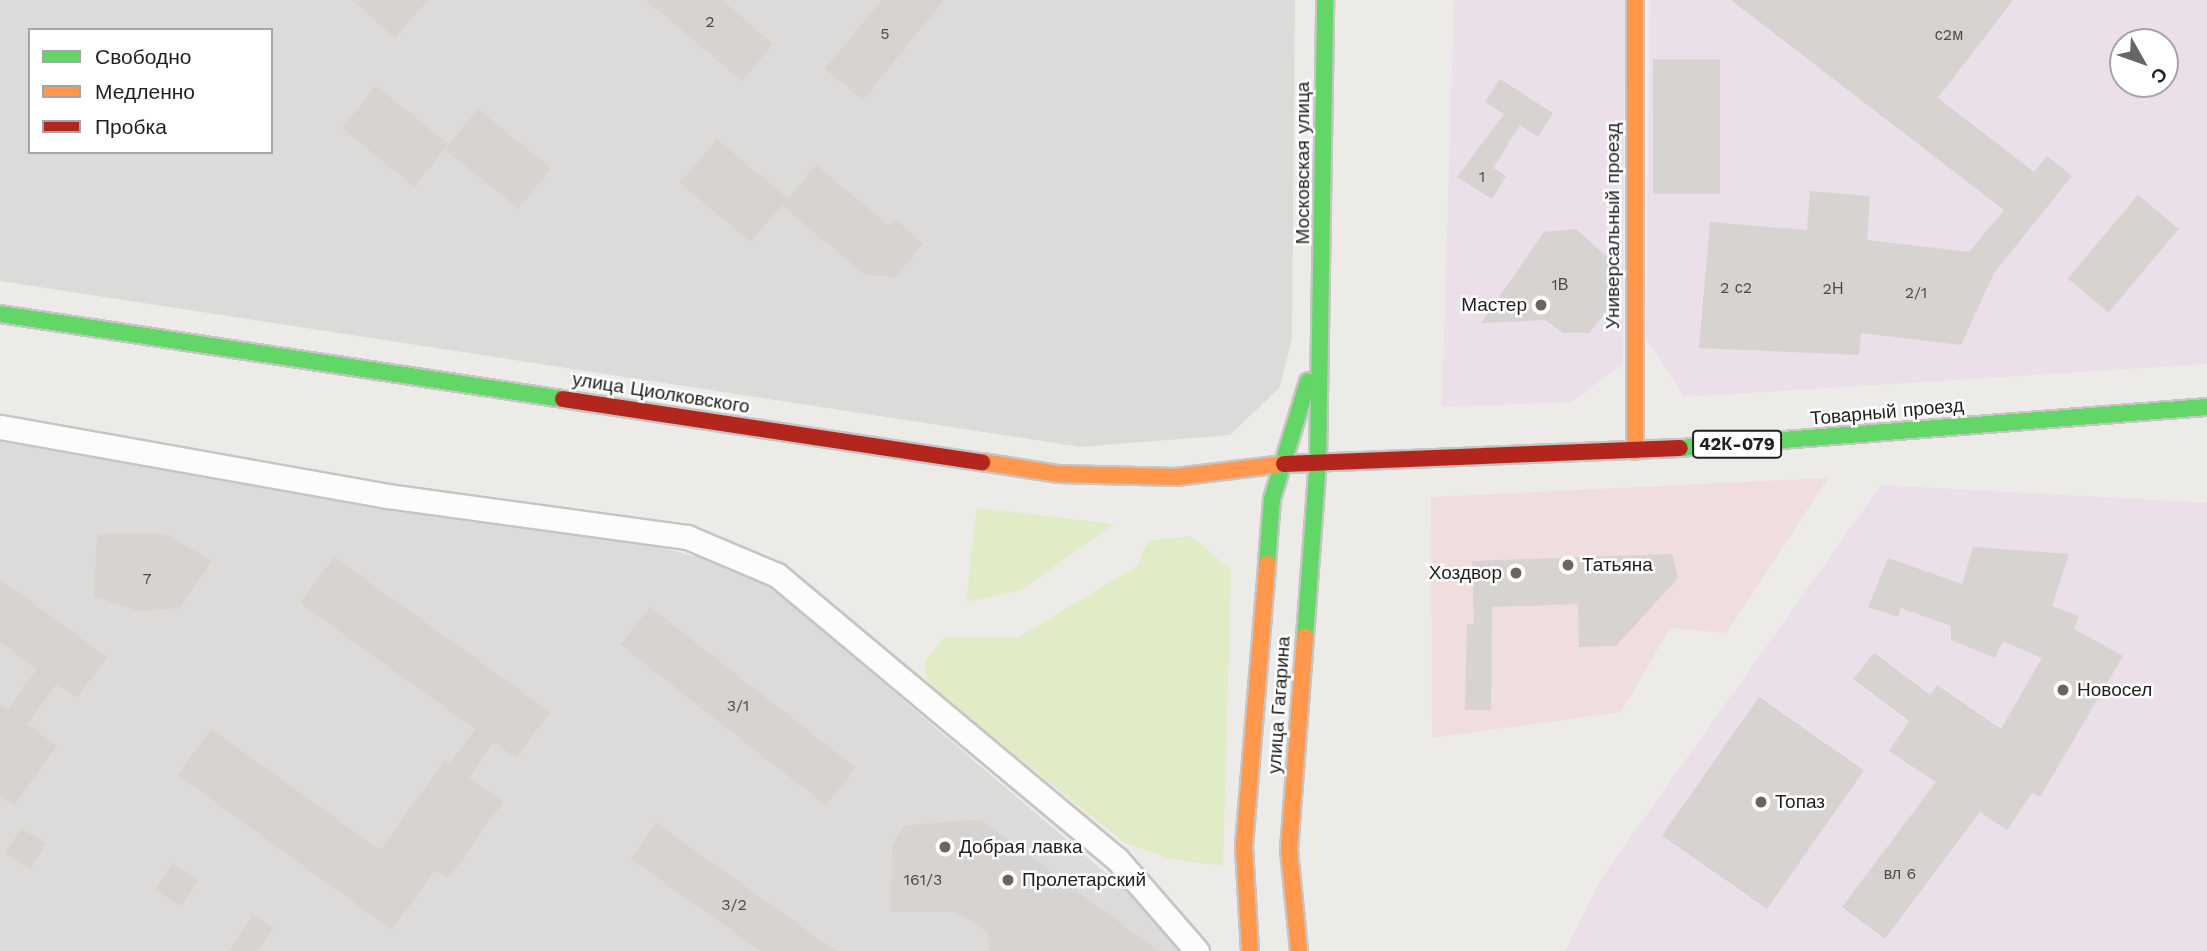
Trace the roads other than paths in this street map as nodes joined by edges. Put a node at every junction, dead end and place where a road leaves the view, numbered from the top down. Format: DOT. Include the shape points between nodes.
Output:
graph roads {
  1 [pos="1325,0"];
  2 [pos="1635,0"];
  3 [pos="0,314"];
  4 [pos="1324,327"];
  5 [pos="2207,407"];
  6 [pos="0,427"];
  7 [pos="1635,451"];
  8 [pos="1318,461"];
  9 [pos="1284,464"];
  10 [pos="1197,951"];
  11 [pos="1250,951"];
  12 [pos="1299,951"];
  1 -- 4 [label="main road, Московская улица"];
  2 -- 7 [label="main road, Универсальный проезд"];
  3 -- 9 [label="main road, улица Циолковского" via="1059,474 1176,477"];
  4 -- 8 [label="main road, Московская улица"];
  4 -- 9 [label="main road, Московская улица"];
  5 -- 7 [label="main road, Товарный проезд / 42К-079"];
  6 -- 10 [label="street" via="387,496 687,537 778,575 1117,859"];
  7 -- 8 [label="main road, Товарный проезд / 42К-079"];
  8 -- 9 [label="main road, улица Циолковского"];
  8 -- 12 [label="main road, улица Гагарина" via="1289,850"];
  9 -- 11 [label="main road, улица Гагарина" via="1272,499 1244,846"];
}
